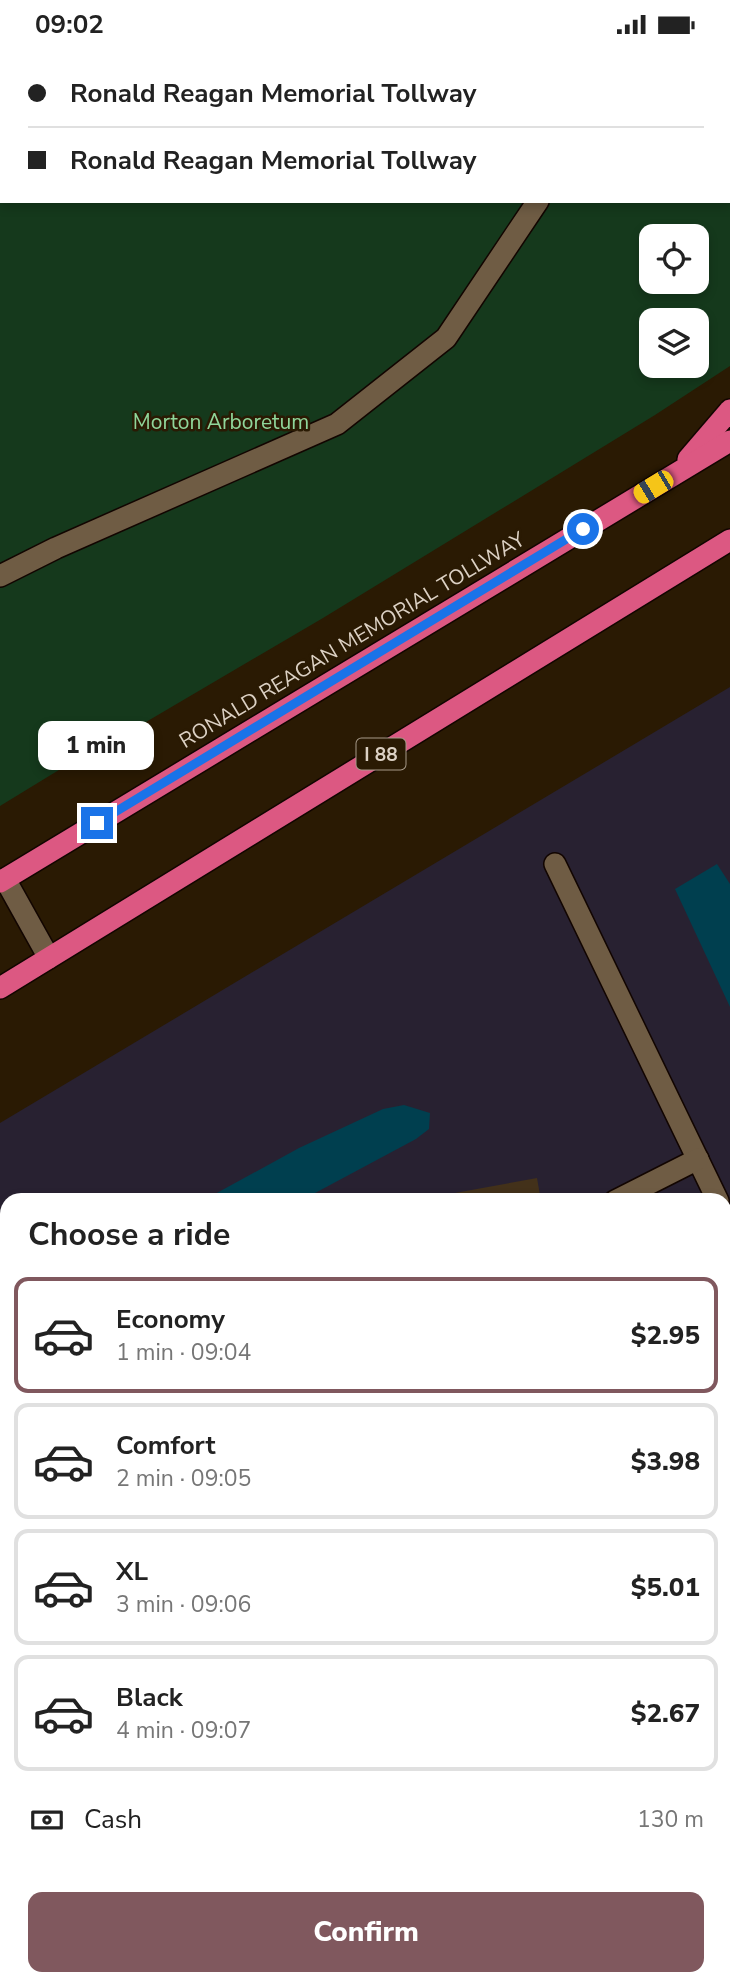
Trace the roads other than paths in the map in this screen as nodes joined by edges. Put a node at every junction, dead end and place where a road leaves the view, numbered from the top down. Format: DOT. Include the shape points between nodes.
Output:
graph roads {
  1 [pos="537,203"];
  2 [pos="730,410"];
  3 [pos="730,441"];
  4 [pos="676,473"];
  5 [pos="724,544"];
  6 [pos="0,576"];
  7 [pos="555,864"];
  8 [pos="2,880"];
  9 [pos="50,958"];
  10 [pos="0,988"];
  11 [pos="698,1159"];
  12 [pos="631,1193"];
  13 [pos="714,1193"];
  1 -- 6 [label="street" via="446,338 337,424"];
  2 -- 4 [label="highway"];
  3 -- 4 [label="highway, RONALD REAGAN MEMORIAL TOLLWAY"];
  4 -- 8 [label="highway, RONALD REAGAN MEMORIAL TOLLWAY"];
  5 -- 9 [label="highway, I 88"];
  7 -- 11 [label="street"];
  8 -- 9 [label="street"];
  9 -- 10 [label="highway, I 88"];
  11 -- 12 [label="street"];
  11 -- 13 [label="street"];
}
